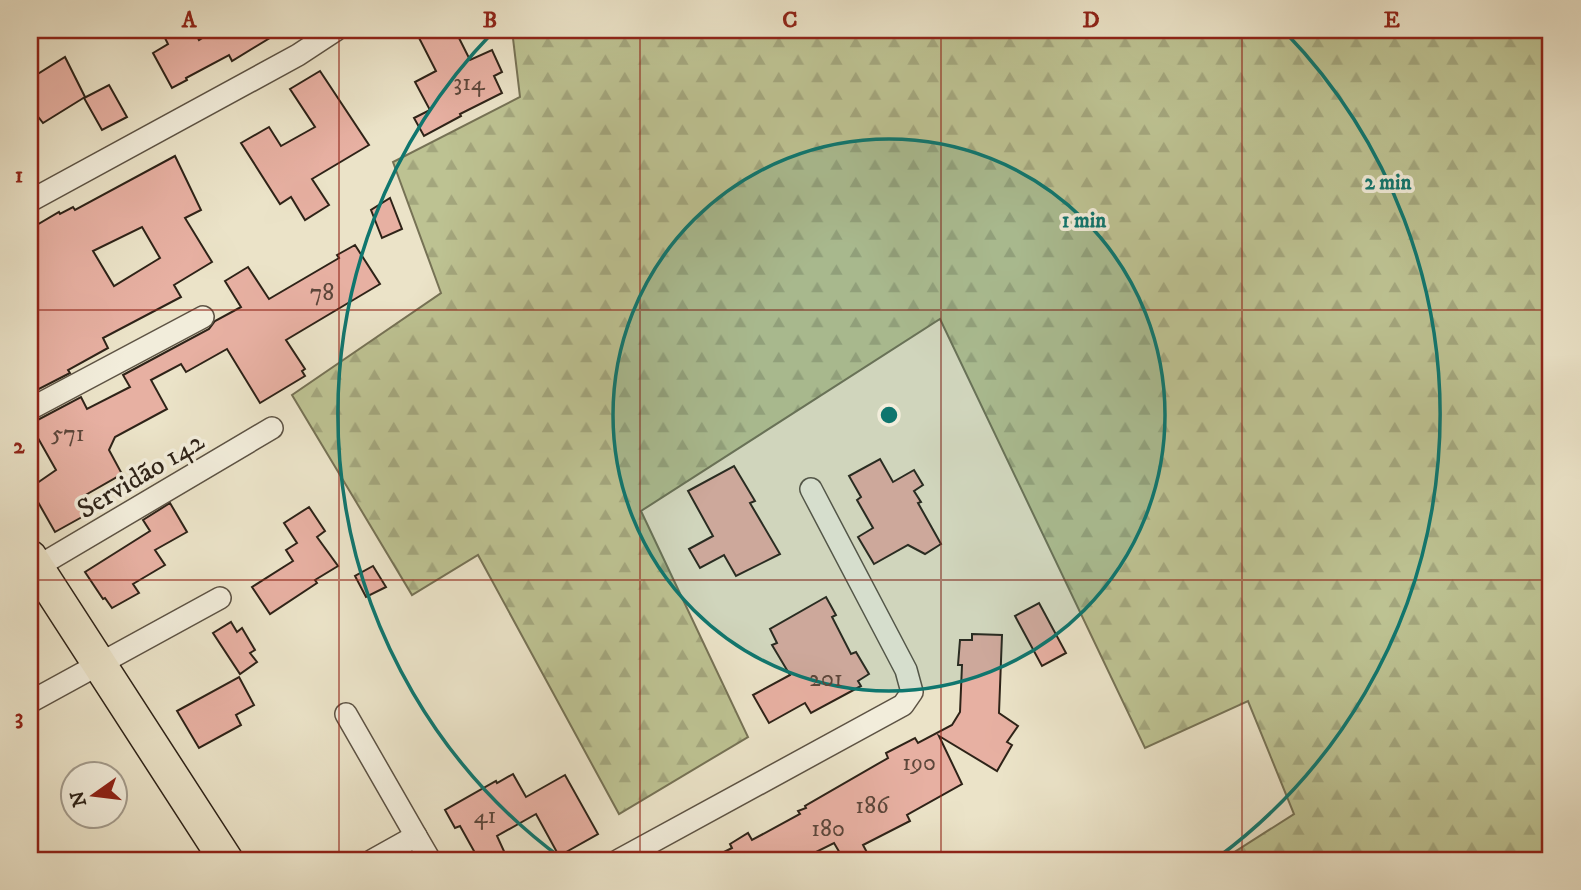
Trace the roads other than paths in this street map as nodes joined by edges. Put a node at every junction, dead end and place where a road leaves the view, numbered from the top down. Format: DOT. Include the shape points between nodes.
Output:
graph roads {
  1 [pos="336,30"];
  2 [pos="30,201"];
  3 [pos="203,317"];
  4 [pos="30,409"];
  5 [pos="272,428"];
  6 [pos="811,489"];
  7 [pos="33,562"];
  8 [pos="220,598"];
  9 [pos="99,666"];
  10 [pos="30,702"];
  11 [pos="346,714"];
  12 [pos="416,836"];
  13 [pos="226,860"];
  14 [pos="373,860"];
  15 [pos="430,860"];
  16 [pos="619,860"];
  1 -- 2 [label="street"];
  3 -- 4 [label="street"];
  5 -- 7 [label="street, Servidão 142"];
  6 -- 16 [label="street" via="906,670 912,692 903,705"];
  7 -- 9 [label="main road"];
  8 -- 9 [label="street"];
  9 -- 10 [label="street"];
  9 -- 13 [label="main road"];
  11 -- 12 [label="street"];
  12 -- 14 [label="street"];
  12 -- 15 [label="street"];
}
